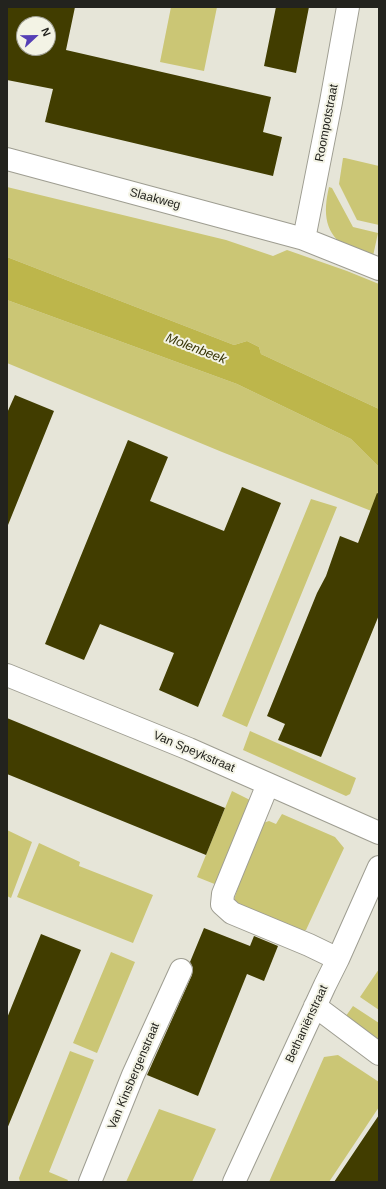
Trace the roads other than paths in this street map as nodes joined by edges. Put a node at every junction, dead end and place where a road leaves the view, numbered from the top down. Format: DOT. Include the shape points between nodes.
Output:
graph roads {
  1 [pos="348,7"];
  2 [pos="7,159"];
  3 [pos="304,239"];
  4 [pos="379,269"];
  5 [pos="7,675"];
  6 [pos="268,784"];
  7 [pos="379,833"];
  8 [pos="379,867"];
  9 [pos="338,960"];
  10 [pos="181,970"];
  11 [pos="315,1006"];
  12 [pos="379,1054"];
  13 [pos="90,1182"];
  14 [pos="234,1182"];
  1 -- 3 [label="street, Roompotstraat"];
  2 -- 3 [label="street, Slaakweg"];
  3 -- 4 [label="street, Slaakweg"];
  5 -- 6 [label="street, Van Speykstraat"];
  6 -- 7 [label="street, Van Speykstraat"];
  6 -- 9 [label="street" via="223,894 222,904 232,913"];
  8 -- 9 [label="street, Bethaniënstraat"];
  9 -- 11 [label="street, Bethaniënstraat"];
  10 -- 13 [label="street, Van Kinsbergenstraat" via="133,1076"];
  11 -- 12 [label="street"];
  11 -- 14 [label="street, Bethaniënstraat"];
}
